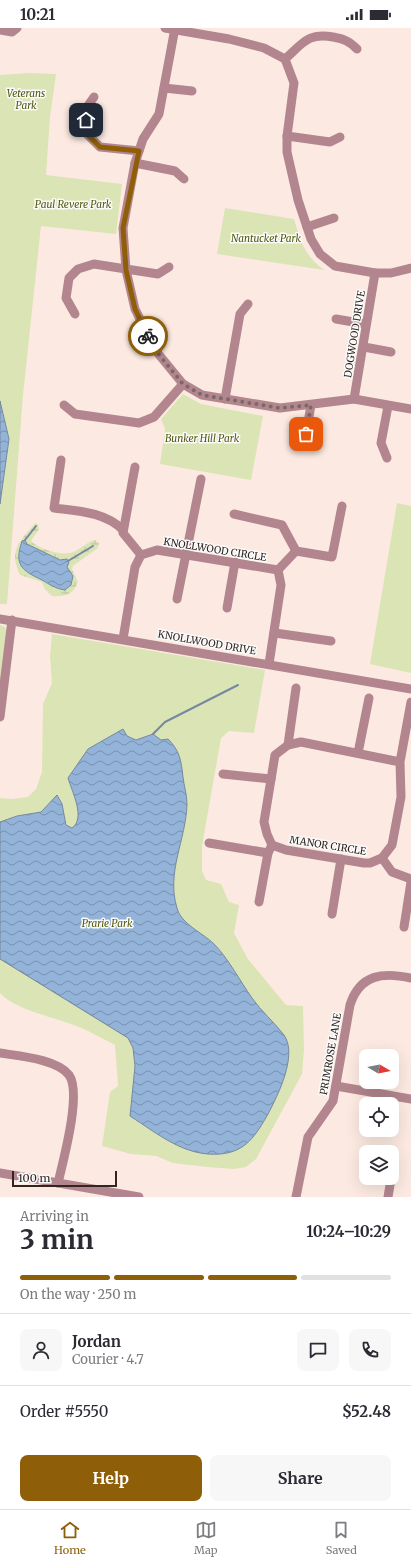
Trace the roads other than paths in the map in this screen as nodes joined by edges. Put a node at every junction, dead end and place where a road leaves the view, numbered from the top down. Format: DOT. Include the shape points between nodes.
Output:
graph roads {
  1 [pos="17,28"];
  2 [pos="165,28"];
  3 [pos="175,29"];
  4 [pos="0,30"];
  5 [pos="357,49"];
  6 [pos="285,59"];
  7 [pos="164,88"];
  8 [pos="192,91"];
  9 [pos="94,97"];
  10 [pos="286,136"];
  11 [pos="340,137"];
  12 [pos="139,151"];
  13 [pos="135,164"];
  14 [pos="184,179"];
  15 [pos="334,218"];
  16 [pos="307,227"];
  17 [pos="169,267"];
  18 [pos="411,268"];
  19 [pos="126,270"];
  20 [pos="375,273"];
  21 [pos="248,304"];
  22 [pos="75,314"];
  23 [pos="336,319"];
  24 [pos="365,324"];
  25 [pos="364,347"];
  26 [pos="391,352"];
  27 [pos="183,384"];
  28 [pos="225,399"];
  29 [pos="354,399"];
  30 [pos="306,403"];
  31 [pos="64,405"];
  32 [pos="388,406"];
  33 [pos="411,409"];
  34 [pos="302,443"];
  35 [pos="387,458"];
  36 [pos="62,460"];
  37 [pos="134,467"];
  38 [pos="201,479"];
  39 [pos="342,506"];
  40 [pos="234,514"];
  41 [pos="123,530"];
  42 [pos="296,551"];
  43 [pos="185,554"];
  44 [pos="140,555"];
  45 [pos="234,562"];
  46 [pos="278,570"];
  47 [pos="177,598"];
  48 [pos="226,608"];
  49 [pos="0,619"];
  50 [pos="12,620"];
  51 [pos="274,633"];
  52 [pos="123,639"];
  53 [pos="331,641"];
  54 [pos="269,664"];
  55 [pos="296,688"];
  56 [pos="411,689"];
  57 [pos="369,698"];
  58 [pos="411,702"];
  59 [pos="0,717"];
  60 [pos="407,742"];
  61 [pos="288,745"];
  62 [pos="358,753"];
  63 [pos="400,762"];
  64 [pos="223,774"];
  65 [pos="271,780"];
  66 [pos="209,843"];
  67 [pos="270,849"];
  68 [pos="382,858"];
  69 [pos="342,859"];
  70 [pos="411,878"];
  71 [pos="411,882"];
  72 [pos="259,902"];
  73 [pos="332,914"];
  74 [pos="404,927"];
  75 [pos="411,978"];
  76 [pos="0,1053"];
  77 [pos="336,1086"];
  78 [pos="411,1099"];
  79 [pos="0,1173"];
  80 [pos="58,1183"];
  81 [pos="390,1185"];
  82 [pos="139,1197"];
  83 [pos="296,1197"];
  84 [pos="388,1197"];
  1 -- 4 [label="street" via="12,32"];
  2 -- 3 [label="street"];
  3 -- 6 [label="street" via="264,48"];
  3 -- 7 [label="street"];
  5 -- 6 [label="street" via="347,40 319,34 307,39"];
  6 -- 10 [label="street" via="294,83"];
  7 -- 8 [label="street"];
  7 -- 12 [label="street" via="159,114 143,139"];
  9 -- 12 [label="street" via="87,107 85,132 100,147"];
  10 -- 11 [label="street" via="330,142"];
  10 -- 16 [label="street" via="290,168"];
  12 -- 13 [label="street"];
  13 -- 14 [label="street" via="175,170"];
  13 -- 19 [label="street" via="123,228"];
  15 -- 16 [label="street"];
  16 -- 20 [label="street" via="320,254 335,266"];
  17 -- 19 [label="street" via="158,274"];
  18 -- 20 [label="street" via="391,273"];
  19 -- 22 [label="street" via="94,264 78,269 69,278 66,298"];
  19 -- 27 [label="street" via="135,309 156,351"];
  20 -- 24 [label="street, DOGWOOD DRIVE"];
  21 -- 28 [label="street" via="240,314"];
  23 -- 24 [label="street"];
  24 -- 25 [label="street, DOGWOOD DRIVE"];
  25 -- 26 [label="street"];
  25 -- 29 [label="street, DOGWOOD DRIVE"];
  27 -- 28 [label="street" via="202,395"];
  27 -- 31 [label="street" via="154,417 139,424 75,414"];
  28 -- 30 [label="street" via="280,408"];
  29 -- 30 [label="street"];
  29 -- 32 [label="street"];
  30 -- 34 [label="street" via="306,434"];
  32 -- 33 [label="street"];
  32 -- 35 [label="street" via="381,443"];
  36 -- 41 [label="street" via="54,508 104,517 114,521"];
  37 -- 41 [label="street"];
  38 -- 43 [label="street"];
  39 -- 42 [label="street" via="332,556"];
  40 -- 42 [label="street" via="282,525"];
  41 -- 44 [label="street"];
  42 -- 46 [label="street"];
  43 -- 44 [label="street, KNOLLWOOD CIRCLE" via="157,550"];
  43 -- 45 [label="street, KNOLLWOOD CIRCLE"];
  43 -- 47 [label="street"];
  44 -- 52 [label="street" via="135,568"];
  45 -- 46 [label="street, KNOLLWOOD CIRCLE"];
  45 -- 48 [label="street"];
  46 -- 51 [label="street, KNOLLWOOD CIRCLE" via="282,585"];
  49 -- 50 [label="street, KNOLLWOOD DRIVE"];
  50 -- 52 [label="street, KNOLLWOOD DRIVE"];
  50 -- 59 [label="street"];
  51 -- 53 [label="street"];
  51 -- 54 [label="street, KNOLLWOOD CIRCLE"];
  52 -- 54 [label="street, KNOLLWOOD DRIVE"];
  54 -- 56 [label="street, KNOLLWOOD DRIVE"];
  55 -- 61 [label="street"];
  57 -- 62 [label="street"];
  58 -- 60 [label="street"];
  60 -- 63 [label="street"];
  61 -- 62 [label="street" via="301,742"];
  61 -- 65 [label="street" via="275,755"];
  62 -- 63 [label="street"];
  63 -- 68 [label="street" via="401,796 394,838 388,852"];
  64 -- 65 [label="street"];
  65 -- 67 [label="street" via="264,822"];
  66 -- 67 [label="street, MANOR CIRCLE"];
  67 -- 69 [label="street, MANOR CIRCLE"];
  67 -- 72 [label="street"];
  68 -- 69 [label="street, MANOR CIRCLE" via="370,863"];
  68 -- 70 [label="street" via="392,872"];
  69 -- 73 [label="street"];
  71 -- 74 [label="street"];
  75 -- 77 [label="street, PRIMROSE LANE" via="380,975 369,979 358,989 350,1005"];
  76 -- 80 [label="street" via="40,1060 56,1066 69,1075 73,1109"];
  77 -- 78 [label="street"];
  77 -- 83 [label="street, PRIMROSE LANE" via="331,1105 306,1142"];
  79 -- 80 [label="street"];
  80 -- 82 [label="street"];
  81 -- 84 [label="street"];
}
